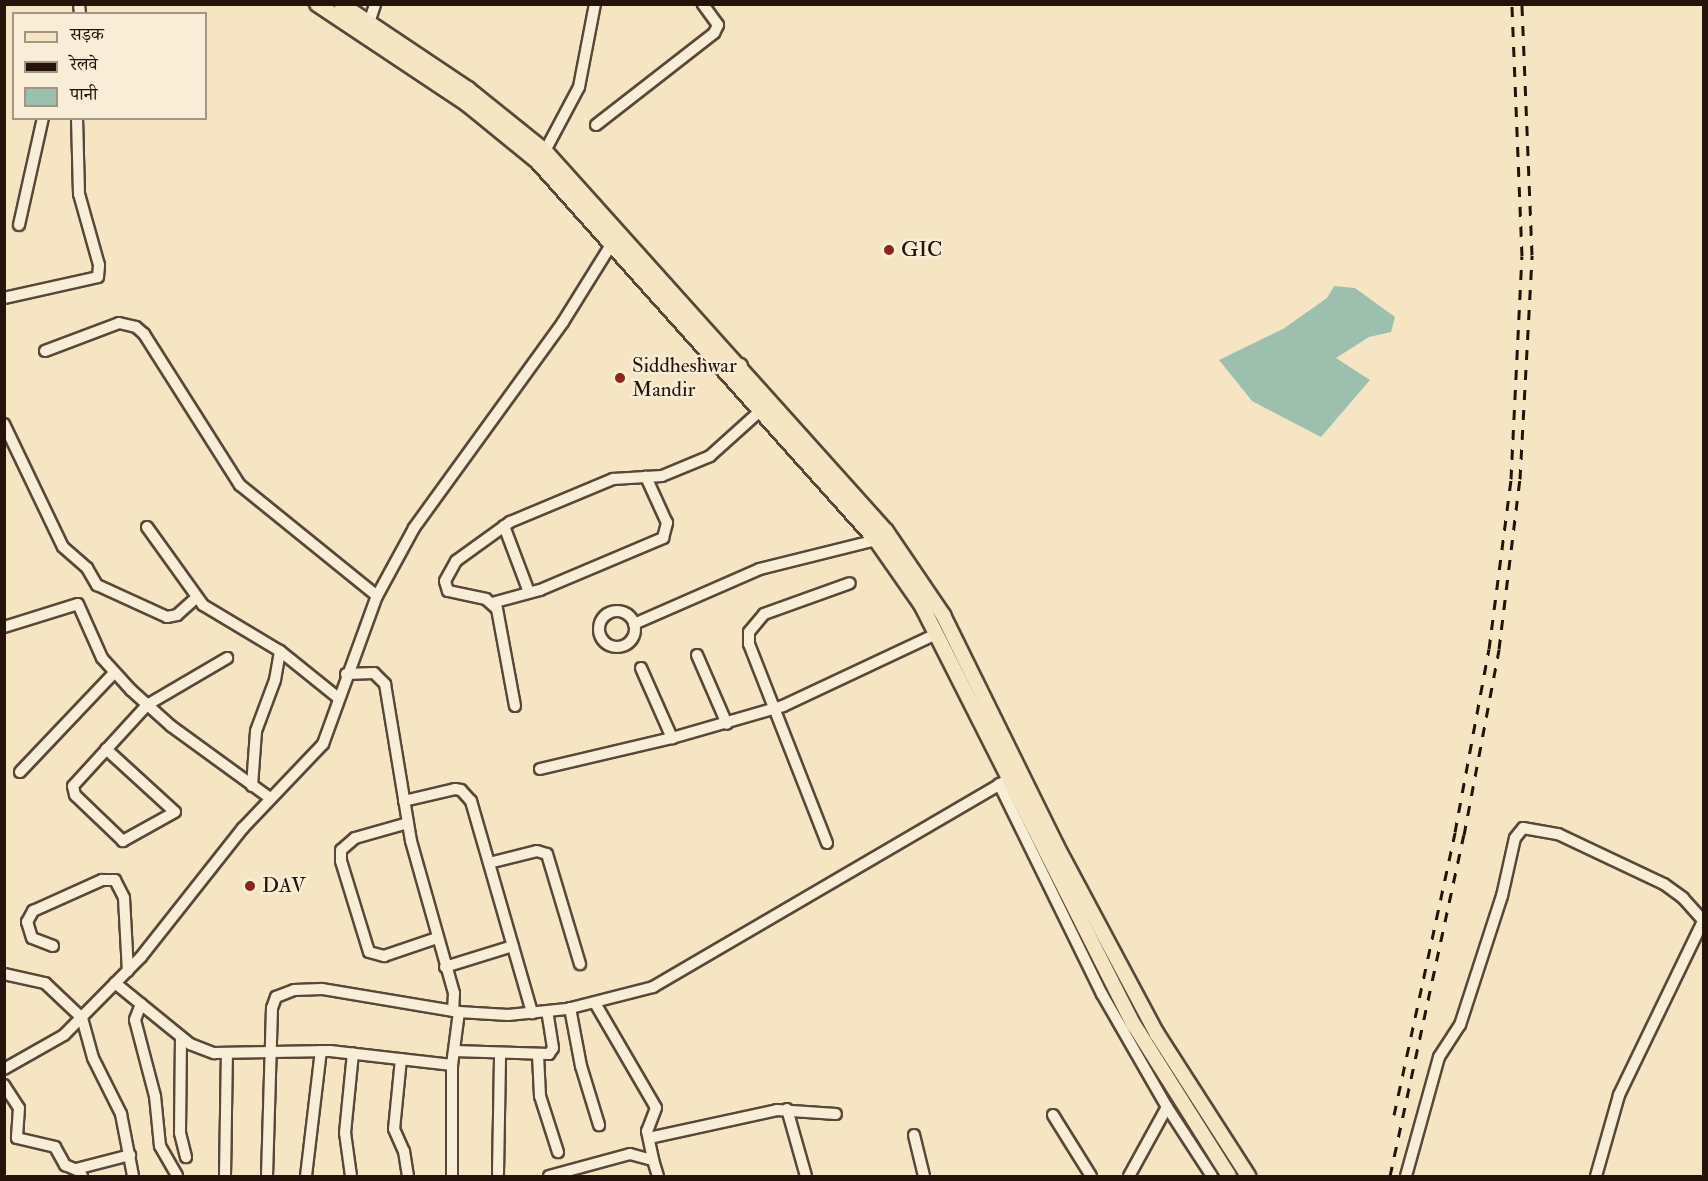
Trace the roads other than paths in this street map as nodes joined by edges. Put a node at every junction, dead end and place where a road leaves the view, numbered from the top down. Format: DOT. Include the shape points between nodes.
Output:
graph roads {
  1 [pos="317,4"];
  2 [pos="341,4"];
  3 [pos="375,4"];
  4 [pos="595,4"];
  5 [pos="703,4"];
  6 [pos="369,23"];
  7 [pos="43,120"];
  8 [pos="77,120"];
  9 [pos="596,125"];
  10 [pos="545,151"];
  11 [pos="18,225"];
  12 [pos="611,245"];
  13 [pos="4,298"];
  14 [pos="45,351"];
  15 [pos="735,370"];
  16 [pos="761,410"];
  17 [pos="4,424"];
  18 [pos="646,477"];
  19 [pos="504,526"];
  20 [pos="147,527"];
  21 [pos="876,540"];
  22 [pos="850,583"];
  23 [pos="530,592"];
  24 [pos="377,596"];
  25 [pos="196,598"];
  26 [pos="492,603"];
  27 [pos="634,624"];
  28 [pos="4,627"];
  29 [pos="936,634"];
  30 [pos="280,651"];
  31 [pos="697,655"];
  32 [pos="227,657"];
  33 [pos="641,668"];
  34 [pos="114,673"];
  35 [pos="346,674"];
  36 [pos="337,697"];
  37 [pos="147,705"];
  38 [pos="515,706"];
  39 [pos="774,709"];
  40 [pos="727,724"];
  41 [pos="672,738"];
  42 [pos="106,749"];
  43 [pos="540,769"];
  44 [pos="1022,771"];
  45 [pos="20,772"];
  46 [pos="1004,781"];
  47 [pos="252,786"];
  48 [pos="270,798"];
  49 [pos="404,801"];
  50 [pos="408,823"];
  51 [pos="827,843"];
  52 [pos="489,864"];
  53 [pos="1703,921"];
  54 [pos="437,938"];
  55 [pos="53,946"];
  56 [pos="513,946"];
  57 [pos="580,964"];
  58 [pos="445,967"];
  59 [pos="128,971"];
  60 [pos="4,974"];
  61 [pos="115,983"];
  62 [pos="595,1003"];
  63 [pos="141,1004"];
  64 [pos="570,1008"];
  65 [pos="456,1011"];
  66 [pos="547,1011"];
  67 [pos="532,1013"];
  68 [pos="82,1018"];
  69 [pos="182,1037"];
  70 [pos="321,1051"];
  71 [pos="454,1051"];
  72 [pos="227,1053"];
  73 [pos="270,1053"];
  74 [pos="353,1053"];
  75 [pos="500,1053"];
  76 [pos="538,1055"];
  77 [pos="401,1059"];
  78 [pos="452,1065"];
  79 [pos="4,1069"];
  80 [pos="4,1085"];
  81 [pos="1167,1107"];
  82 [pos="787,1109"];
  83 [pos="837,1114"];
  84 [pos="1053,1115"];
  85 [pos="599,1125"];
  86 [pos="914,1135"];
  87 [pos="649,1138"];
  88 [pos="558,1152"];
  89 [pos="130,1155"];
  90 [pos="186,1157"];
  91 [pos="653,1160"];
  92 [pos="79,1173"];
  93 [pos="498,1173"];
  94 [pos="133,1176"];
  95 [pos="177,1176"];
  96 [pos="225,1176"];
  97 [pos="267,1176"];
  98 [pos="306,1176"];
  99 [pos="351,1176"];
  100 [pos="408,1176"];
  101 [pos="452,1176"];
  102 [pos="549,1176"];
  103 [pos="658,1176"];
  104 [pos="806,1176"];
  105 [pos="924,1176"];
  106 [pos="1091,1176"];
  107 [pos="1129,1176"];
  108 [pos="1212,1176"];
  109 [pos="1229,1176"];
  110 [pos="1248,1176"];
  111 [pos="1406,1176"];
  112 [pos="1596,1176"];
  1 -- 12 [label="main road" via="467,104 516,142"];
  2 -- 6 [label="main road"];
  3 -- 6 [label="street"];
  4 -- 10 [label="street" via="579,87"];
  5 -- 9 [label="street" via="718,26 714,33"];
  6 -- 10 [label="main road" via="468,89"];
  7 -- 11 [label="street"];
  8 -- 13 [label="street" via="80,201 99,265 98,277"];
  10 -- 15 [label="main road"];
  12 -- 15 [label="main road"];
  12 -- 24 [label="street" via="563,322 414,528"];
  14 -- 24 [label="street" via="119,323 136,327 240,485"];
  15 -- 16 [label="main road"];
  15 -- 44 [label="main road" via="831,467 908,559 948,625"];
  16 -- 18 [label="street" via="710,456 662,476"];
  16 -- 21 [label="main road"];
  17 -- 25 [label="street" via="63,547 87,568 97,585 167,617 177,615"];
  18 -- 19 [label="street" via="613,478"];
  18 -- 23 [label="street" via="667,523 663,538"];
  19 -- 23 [label="street"];
  19 -- 26 [label="street" via="468,550 445,581 453,594"];
  20 -- 25 [label="street"];
  21 -- 27 [label="street" via="760,569"];
  21 -- 29 [label="main road" via="910,586"];
  22 -- 39 [label="street" via="764,614 751,626 749,644"];
  23 -- 26 [label="street"];
  24 -- 35 [label="street"];
  25 -- 30 [label="street"];
  26 -- 38 [label="street" via="500,616"];
  28 -- 34 [label="street" via="78,604 102,658"];
  29 -- 39 [label="street"];
  29 -- 46 [label="main road"];
  30 -- 36 [label="street"];
  30 -- 47 [label="street" via="276,680 256,731"];
  31 -- 40 [label="street"];
  32 -- 37 [label="street"];
  33 -- 41 [label="street"];
  34 -- 37 [label="street"];
  34 -- 45 [label="street"];
  35 -- 36 [label="street"];
  35 -- 49 [label="street" via="374,673 383,678"];
  36 -- 48 [label="street" via="322,744"];
  37 -- 42 [label="street"];
  37 -- 47 [label="street"];
  39 -- 40 [label="street"];
  39 -- 51 [label="street"];
  40 -- 41 [label="street"];
  41 -- 43 [label="street"];
  42 -- 42 [label="street" via="72,790 123,841 175,812"];
  44 -- 46 [label="street"];
  44 -- 110 [label="main road" via="1157,1034"];
  46 -- 62 [label="street" via="653,987"];
  46 -- 81 [label="street" via="1097,984"];
  46 -- 109 [label="main road" via="1021,804 1134,1025"];
  47 -- 48 [label="street"];
  48 -- 59 [label="street"];
  49 -- 50 [label="street"];
  49 -- 52 [label="street" via="455,789 466,794"];
  50 -- 54 [label="street"];
  50 -- 54 [label="street" via="355,838 341,850 341,861 369,952 384,956"];
  52 -- 56 [label="street"];
  52 -- 57 [label="street" via="537,852 548,854"];
  53 -- 111 [label="street" via="1664,884 1558,834 1523,828 1515,838 1460,1025 1439,1057"];
  53 -- 112 [label="street" via="1628,1074"];
  54 -- 58 [label="street"];
  55 -- 59 [label="street" via="32,938 27,922 33,911 102,880 115,880 124,898"];
  56 -- 58 [label="street"];
  56 -- 67 [label="street"];
  58 -- 65 [label="street"];
  59 -- 61 [label="street"];
  60 -- 68 [label="street" via="45,983"];
  61 -- 63 [label="street"];
  61 -- 68 [label="street"];
  62 -- 64 [label="street"];
  62 -- 87 [label="street" via="656,1108 648,1125"];
  63 -- 69 [label="street"];
  63 -- 95 [label="street" via="135,1020 155,1096 160,1146"];
  64 -- 66 [label="street"];
  64 -- 85 [label="street" via="581,1066"];
  65 -- 67 [label="street"];
  65 -- 71 [label="street"];
  65 -- 73 [label="street" via="338,991 294,990 272,1002"];
  66 -- 67 [label="street"];
  66 -- 76 [label="street" via="552,1051"];
  68 -- 79 [label="street" via="64,1035"];
  68 -- 89 [label="street" via="93,1058 121,1114"];
  69 -- 72 [label="street" via="214,1053"];
  69 -- 90 [label="street" via="180,1133"];
  70 -- 73 [label="street"];
  70 -- 74 [label="street"];
  70 -- 98 [label="street"];
  71 -- 75 [label="street"];
  71 -- 78 [label="street"];
  72 -- 73 [label="street"];
  72 -- 96 [label="street"];
  73 -- 97 [label="street"];
  74 -- 77 [label="street"];
  74 -- 99 [label="street" via="345,1133"];
  75 -- 76 [label="street"];
  75 -- 93 [label="street"];
  76 -- 88 [label="street" via="540,1096"];
  77 -- 78 [label="street"];
  77 -- 100 [label="street" via="394,1129 404,1151"];
  78 -- 101 [label="street"];
  80 -- 92 [label="street" via="19,1108 17,1138 55,1147 65,1165"];
  81 -- 107 [label="street"];
  81 -- 108 [label="street"];
  82 -- 83 [label="street"];
  82 -- 87 [label="street"];
  82 -- 104 [label="street"];
  84 -- 106 [label="street"];
  86 -- 105 [label="street"];
  87 -- 91 [label="street"];
  89 -- 92 [label="street"];
  89 -- 94 [label="street"];
  91 -- 102 [label="street" via="630,1154"];
  91 -- 103 [label="street"];
}
